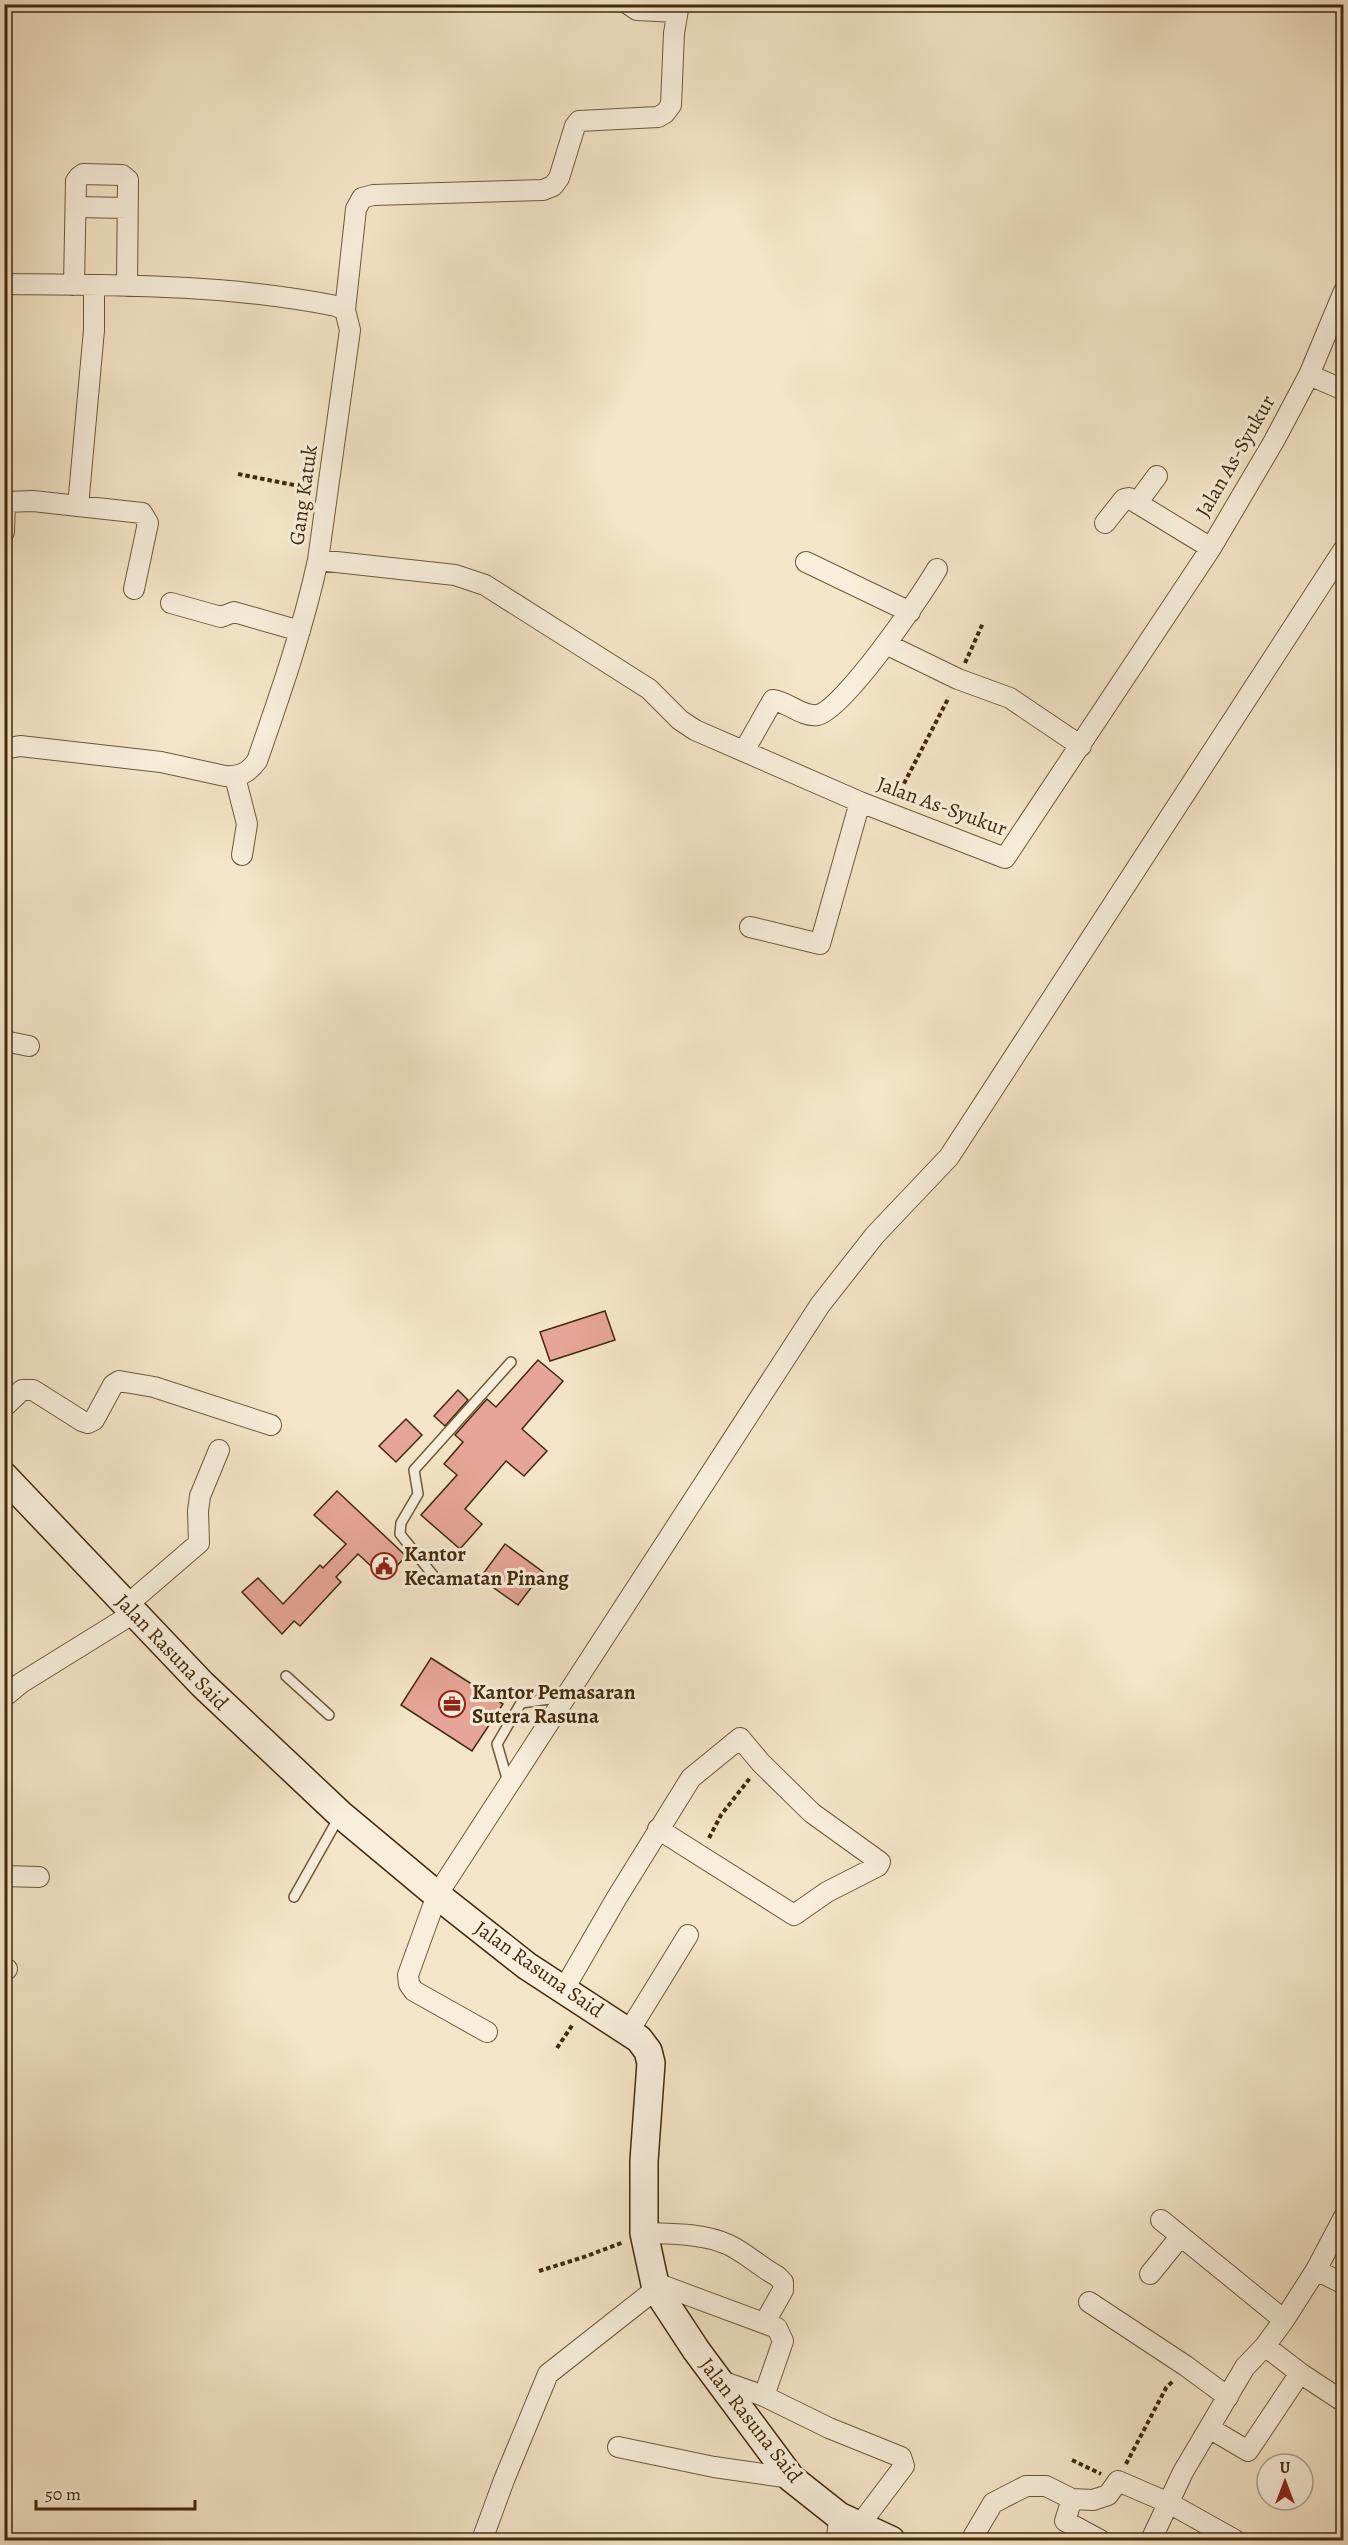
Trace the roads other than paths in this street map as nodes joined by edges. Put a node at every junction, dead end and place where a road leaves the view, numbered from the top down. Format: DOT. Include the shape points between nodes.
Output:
graph roads {
  1 [pos="628,4"];
  2 [pos="678,8"];
  3 [pos="76,207"];
  4 [pos="127,208"];
  5 [pos="4,284"];
  6 [pos="84,285"];
  7 [pos="127,286"];
  8 [pos="1344,291"];
  9 [pos="345,310"];
  10 [pos="1309,375"];
  11 [pos="1344,390"];
  12 [pos="1157,476"];
  13 [pos="5,502"];
  14 [pos="1137,503"];
  15 [pos="78,506"];
  16 [pos="1105,523"];
  17 [pos="4,532"];
  18 [pos="1211,548"];
  19 [pos="1344,549"];
  20 [pos="318,560"];
  21 [pos="806,562"];
  22 [pos="937,569"];
  23 [pos="134,589"];
  24 [pos="171,603"];
  25 [pos="910,612"];
  26 [pos="300,631"];
  27 [pos="886,644"];
  28 [pos="1081,746"];
  29 [pos="4,749"];
  30 [pos="744,751"];
  31 [pos="236,777"];
  32 [pos="860,802"];
  33 [pos="243,855"];
  34 [pos="750,927"];
  35 [pos="4,1041"];
  36 [pos="29,1046"];
  37 [pos="511,1362"];
  38 [pos="4,1407"];
  39 [pos="271,1425"];
  40 [pos="219,1450"];
  41 [pos="4,1476"];
  42 [pos="436,1580"];
  43 [pos="131,1609"];
  44 [pos="286,1676"];
  45 [pos="4,1697"];
  46 [pos="565,1697"];
  47 [pos="329,1715"];
  48 [pos="509,1784"];
  49 [pos="340,1814"];
  50 [pos="658,1829"];
  51 [pos="4,1876"];
  52 [pos="39,1877"];
  53 [pos="436,1895"];
  54 [pos="294,1897"];
  55 [pos="688,1935"];
  56 [pos="564,1989"];
  57 [pos="629,2031"];
  58 [pos="487,2032"];
  59 [pos="1344,2217"];
  60 [pos="1161,2220"];
  61 [pos="644,2234"];
  62 [pos="1180,2237"];
  63 [pos="1316,2270"];
  64 [pos="1150,2274"];
  65 [pos="1344,2284"];
  66 [pos="654,2285"];
  67 [pos="1089,2301"];
  68 [pos="1284,2320"];
  69 [pos="765,2322"];
  70 [pos="1265,2346"];
  71 [pos="1300,2373"];
  72 [pos="721,2381"];
  73 [pos="764,2396"];
  74 [pos="1227,2397"];
  75 [pos="1344,2402"];
  76 [pos="1209,2428"];
  77 [pos="618,2447"];
  78 [pos="791,2478"];
  79 [pos="1072,2499"];
  80 [pos="1168,2503"];
  81 [pos="844,2528"];
  82 [pos="482,2541"];
  83 [pos="891,2541"];
  84 [pos="971,2541"];
  85 [pos="1100,2541"];
  86 [pos="1151,2541"];
  87 [pos="1235,2541"];
  1 -- 2 [label="street" via="637,10"];
  2 -- 9 [label="street, Gang Katuk" via="671,105 658,117 579,121 553,186 543,190 363,198 356,209"];
  3 -- 4 [label="street"];
  3 -- 4 [label="street" via="76,182 83,174 126,177"];
  3 -- 6 [label="street"];
  4 -- 7 [label="street"];
  5 -- 6 [label="street"];
  6 -- 7 [label="street"];
  6 -- 15 [label="street" via="94,330"];
  7 -- 9 [label="street" via="234,291"];
  8 -- 10 [label="street, Jalan As-Syukur"];
  9 -- 20 [label="street, Gang Katuk" via="350,330"];
  10 -- 11 [label="street"];
  10 -- 18 [label="street, Jalan As-Syukur"];
  12 -- 14 [label="street"];
  13 -- 15 [label="street"];
  13 -- 17 [label="street"];
  14 -- 16 [label="street" via="1124,499"];
  14 -- 18 [label="street"];
  15 -- 23 [label="street" via="142,513 148,523"];
  18 -- 28 [label="street, Jalan As-Syukur"];
  19 -- 46 [label="street" via="949,1157 875,1235 820,1305"];
  20 -- 26 [label="street, Gang Katuk"];
  20 -- 30 [label="street, Jalan As-Syukur" via="455,575 485,585 649,689 695,730"];
  21 -- 25 [label="street"];
  22 -- 25 [label="street"];
  24 -- 26 [label="street" via="221,617 234,612"];
  25 -- 27 [label="street"];
  26 -- 31 [label="street, Gang Katuk" via="257,761 245,774"];
  27 -- 28 [label="street" via="958,679 1010,698"];
  27 -- 30 [label="street" via="831,709 817,715 804,713 773,700"];
  28 -- 32 [label="street, Jalan As-Syukur" via="1005,858"];
  29 -- 31 [label="street" via="20,746 148,760"];
  30 -- 32 [label="street, Jalan As-Syukur"];
  31 -- 33 [label="street" via="247,824"];
  32 -- 34 [label="street" via="820,944"];
  35 -- 36 [label="street"];
  37 -- 42 [label="lane" via="414,1470 418,1494 401,1523 400,1534"];
  38 -- 39 [label="street" via="22,1390 33,1390 88,1423 94,1420 119,1381 154,1387"];
  40 -- 43 [label="street" via="200,1496 199,1543"];
  41 -- 43 [label="main road, Jalan Rasuna Said"];
  43 -- 45 [label="street"];
  43 -- 49 [label="main road, Jalan Rasuna Said" via="202,1684"];
  44 -- 47 [label="lane"];
  46 -- 48 [label="street"];
  46 -- 48 [label="lane" via="521,1703 497,1744"];
  48 -- 53 [label="street"];
  49 -- 53 [label="main road, Jalan Rasuna Said"];
  49 -- 54 [label="lane"];
  50 -- 50 [label="street" via="691,1778 740,1738 812,1813 880,1862 794,1915"];
  50 -- 56 [label="street"];
  51 -- 52 [label="street"];
  53 -- 56 [label="main road, Jalan Rasuna Said" via="527,1966"];
  53 -- 58 [label="street" via="408,1975 409,1984 414,1991"];
  55 -- 57 [label="street"];
  56 -- 57 [label="main road, Jalan Rasuna Said"];
  57 -- 61 [label="main road, Jalan Rasuna Said" via="648,2051 651,2063"];
  59 -- 63 [label="street"];
  60 -- 62 [label="street"];
  61 -- 66 [label="main road, Jalan Rasuna Said"];
  61 -- 69 [label="street" via="713,2239 777,2276 783,2282 783,2290"];
  62 -- 64 [label="street"];
  62 -- 68 [label="street"];
  63 -- 65 [label="street"];
  63 -- 68 [label="street"];
  66 -- 69 [label="street"];
  66 -- 72 [label="main road, Jalan Rasuna Said"];
  66 -- 82 [label="street" via="548,2374"];
  67 -- 74 [label="street"];
  68 -- 70 [label="street"];
  69 -- 73 [label="street" via="777,2328 783,2342"];
  70 -- 71 [label="street"];
  70 -- 74 [label="street" via="1245,2367"];
  71 -- 75 [label="street"];
  71 -- 76 [label="street" via="1248,2451"];
  72 -- 73 [label="street"];
  72 -- 78 [label="main road, Jalan Rasuna Said"];
  73 -- 81 [label="street" via="904,2460 904,2466"];
  74 -- 76 [label="street"];
  76 -- 80 [label="street"];
  77 -- 78 [label="street"];
  78 -- 81 [label="main road, Jalan Rasuna Said"];
  79 -- 80 [label="street" via="1094,2500 1108,2495 1118,2481"];
  79 -- 84 [label="street" via="1046,2486 1026,2486 993,2504"];
  79 -- 85 [label="street" via="1065,2521"];
  80 -- 86 [label="street"];
  80 -- 87 [label="street"];
  81 -- 83 [label="main road, Jalan Rasuna Said"];
}
